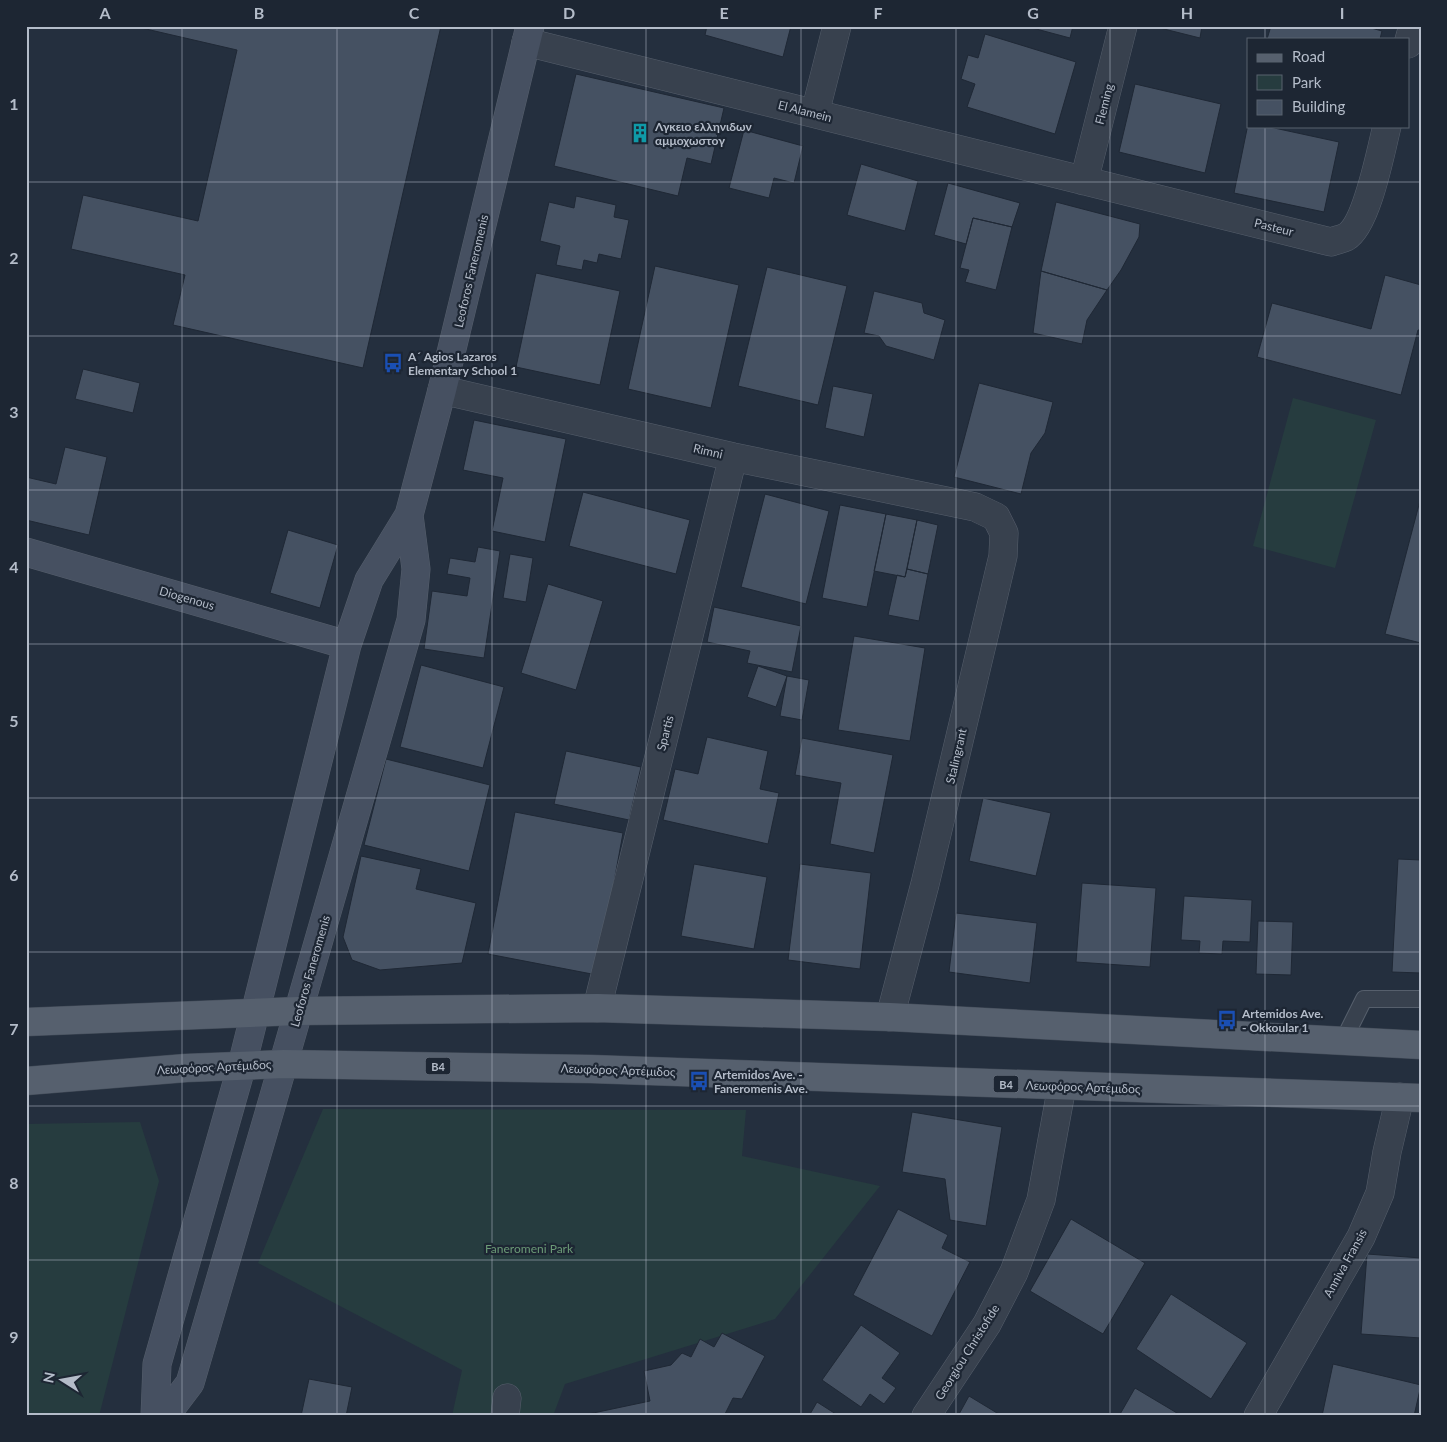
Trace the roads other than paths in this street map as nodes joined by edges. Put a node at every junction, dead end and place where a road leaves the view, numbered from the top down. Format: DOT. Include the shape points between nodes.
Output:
graph roads {
  1 [pos="837,26"];
  2 [pos="1123,26"];
  3 [pos="528,34"];
  4 [pos="815,113"];
  5 [pos="1386,128"];
  6 [pos="1084,181"];
  7 [pos="442,390"];
  8 [pos="733,457"];
  9 [pos="975,507"];
  10 [pos="409,515"];
  11 [pos="26,552"];
  12 [pos="347,645"];
  13 [pos="1421,999"];
  14 [pos="597,1008"];
  15 [pos="298,1011"];
  16 [pos="255,1012"];
  17 [pos="890,1017"];
  18 [pos="26,1022"];
  19 [pos="1343,1041"];
  20 [pos="1421,1045"];
  21 [pos="284,1064"];
  22 [pos="242,1065"];
  23 [pos="26,1081"];
  24 [pos="1062,1086"];
  25 [pos="1410,1097"];
  26 [pos="155,1416"];
  27 [pos="165,1416"];
  28 [pos="926,1416"];
  29 [pos="1258,1416"];
  1 -- 4 [label="street"];
  2 -- 6 [label="street, Fleming"];
  3 -- 4 [label="street, El Alamein"];
  3 -- 7 [label="street, Leoforos Faneromenis"];
  4 -- 6 [label="street, El Alamein"];
  5 -- 6 [label="street, Pasteur" via="1368,202 1358,223 1347,237 1331,242"];
  7 -- 8 [label="street, Rimni"];
  7 -- 10 [label="street, Leoforos Faneromenis"];
  8 -- 9 [label="street, Rimni"];
  8 -- 14 [label="street, Spartis"];
  9 -- 17 [label="street, Stalingrant" via="996,517 1004,533 1003,556"];
  10 -- 12 [label="street, Leoforos Faneromenis" via="369,580"];
  10 -- 15 [label="street, Leoforos Faneromenis" via="416,569 411,620"];
  11 -- 12 [label="street, Diogenous"];
  12 -- 16 [label="street, Leoforos Faneromenis"];
  13 -- 19 [label="lane" via="1364,999"];
  14 -- 15 [label="main road"];
  14 -- 17 [label="main road"];
  15 -- 16 [label="main road"];
  15 -- 21 [label="street, Leoforos Faneromenis"];
  16 -- 18 [label="main road"];
  16 -- 22 [label="street, Leoforos Faneromenis"];
  17 -- 19 [label="main road"];
  19 -- 20 [label="main road"];
  21 -- 22 [label="main road, Λεωφόρος Αρτέμιδος / B4"];
  21 -- 24 [label="main road, Λεωφόρος Αρτέμιδος / B4" via="601,1069"];
  21 -- 27 [label="street, Leoforos Faneromenis" via="190,1383"];
  22 -- 23 [label="main road, Λεωφόρος Αρτέμιδος / B4"];
  22 -- 26 [label="street, Leoforos Faneromenis" via="157,1364"];
  24 -- 25 [label="main road, Λεωφόρος Αρτέμιδος / B4"];
  24 -- 28 [label="street, Georgiou Christofide" via="1041,1200 1014,1272 987,1324"];
  25 -- 29 [label="street, Anniva Fransis" via="1387,1152 1380,1192 1365,1228"];
}
